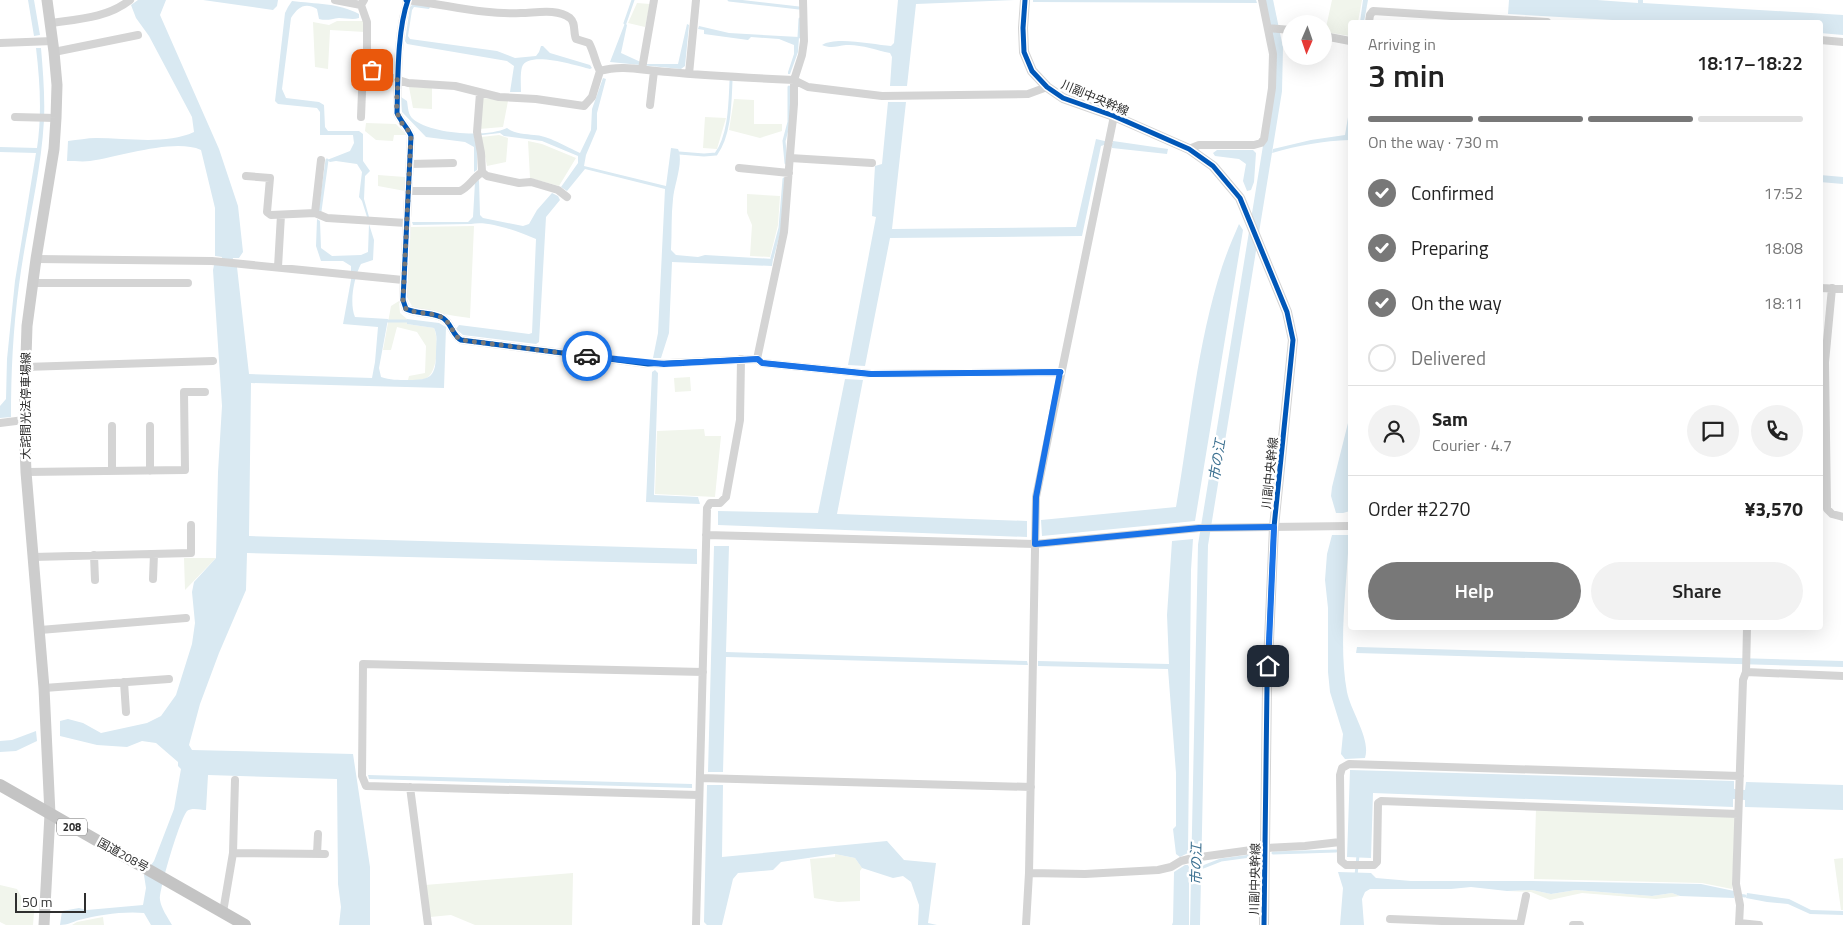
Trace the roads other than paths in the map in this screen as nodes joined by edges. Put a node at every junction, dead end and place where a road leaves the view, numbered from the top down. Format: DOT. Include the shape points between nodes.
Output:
graph roads {
  1 [pos="47,0"];
  2 [pos="130,0"];
  3 [pos="335,0"];
  4 [pos="407,0"];
  5 [pos="654,0"];
  6 [pos="696,0"];
  7 [pos="803,0"];
  8 [pos="1025,0"];
  9 [pos="1262,0"];
  10 [pos="363,3"];
  11 [pos="1369,20"];
  12 [pos="1515,20"];
  13 [pos="50,23"];
  14 [pos="1268,28"];
  15 [pos="1282,28"];
  16 [pos="138,34"];
  17 [pos="1332,37"];
  18 [pos="1348,40"];
  19 [pos="1823,40"];
  20 [pos="1843,42"];
  21 [pos="0,43"];
  22 [pos="53,46"];
  23 [pos="367,62"];
  24 [pos="642,70"];
  25 [pos="600,71"];
  26 [pos="654,72"];
  27 [pos="689,74"];
  28 [pos="398,80"];
  29 [pos="794,80"];
  30 [pos="1047,87"];
  31 [pos="480,93"];
  32 [pos="650,105"];
  33 [pos="361,116"];
  34 [pos="1114,116"];
  35 [pos="15,117"];
  36 [pos="52,118"];
  37 [pos="1189,149"];
  38 [pos="790,158"];
  39 [pos="321,160"];
  40 [pos="453,163"];
  41 [pos="872,163"];
  42 [pos="410,164"];
  43 [pos="739,168"];
  44 [pos="482,172"];
  45 [pos="789,173"];
  46 [pos="246,176"];
  47 [pos="408,191"];
  48 [pos="567,197"];
  49 [pos="315,213"];
  50 [pos="280,215"];
  51 [pos="406,223"];
  52 [pos="36,259"];
  53 [pos="278,267"];
  54 [pos="404,280"];
  55 [pos="32,283"];
  56 [pos="188,283"];
  57 [pos="1823,288"];
  58 [pos="1832,288"];
  59 [pos="1843,289"];
  60 [pos="741,358"];
  61 [pos="758,359"];
  62 [pos="213,361"];
  63 [pos="25,367"];
  64 [pos="1060,372"];
  65 [pos="204,392"];
  66 [pos="24,420"];
  67 [pos="0,423"];
  68 [pos="112,426"];
  69 [pos="150,426"];
  70 [pos="112,471"];
  71 [pos="150,471"];
  72 [pos="26,472"];
  73 [pos="1823,509"];
  74 [pos="1843,517"];
  75 [pos="191,524"];
  76 [pos="1348,526"];
  77 [pos="1274,527"];
  78 [pos="706,535"];
  79 [pos="1035,544"];
  80 [pos="154,554"];
  81 [pos="94,555"];
  82 [pos="32,557"];
  83 [pos="153,579"];
  84 [pos="95,580"];
  85 [pos="186,618"];
  86 [pos="40,630"];
  87 [pos="1747,630"];
  88 [pos="1746,670"];
  89 [pos="702,672"];
  90 [pos="1843,676"];
  91 [pos="168,679"];
  92 [pos="124,682"];
  93 [pos="44,688"];
  94 [pos="126,712"];
  95 [pos="1740,776"];
  96 [pos="700,778"];
  97 [pos="235,780"];
  98 [pos="0,786"];
  99 [pos="410,787"];
  100 [pos="1030,787"];
  101 [pos="699,795"];
  102 [pos="50,814"];
  103 [pos="1738,814"];
  104 [pos="318,834"];
  105 [pos="1340,842"];
  106 [pos="1266,848"];
  107 [pos="233,853"];
  108 [pos="1029,872"];
  109 [pos="1526,896"];
  110 [pos="223,912"];
  111 [pos="1390,919"];
  112 [pos="1739,924"];
  113 [pos="44,925"];
  114 [pos="245,925"];
  115 [pos="428,925"];
  116 [pos="696,925"];
  117 [pos="1026,925"];
  118 [pos="1264,925"];
  119 [pos="1520,925"];
  120 [pos="1573,925"];
  121 [pos="1580,925"];
  122 [pos="1759,925"];
  1 -- 13 [label="main road, 大詫間光法停車場線"];
  2 -- 13 [label="street" via="107,13"];
  3 -- 10 [label="street"];
  4 -- 25 [label="street" via="495,13 563,14 572,19 576,39 589,43"];
  4 -- 28 [label="street"];
  5 -- 24 [label="street"];
  6 -- 27 [label="street"];
  7 -- 29 [label="street" via="802,55"];
  8 -- 30 [label="street, 川副中央幹線" via="1024,52 1032,71"];
  9 -- 14 [label="street"];
  10 -- 23 [label="street" via="367,22"];
  11 -- 12 [label="street" via="1373,11"];
  13 -- 22 [label="main road, 大詫間光法停車場線"];
  14 -- 15 [label="street"];
  14 -- 37 [label="street" via="1273,54 1272,88 1264,139 1254,145 1199,144"];
  16 -- 22 [label="street"];
  17 -- 18 [label="street"];
  19 -- 20 [label="street"];
  21 -- 22 [label="street"];
  22 -- 36 [label="main road, 大詫間光法停車場線" via="57,85"];
  23 -- 28 [label="street" via="372,70"];
  23 -- 33 [label="street" via="364,66"];
  24 -- 25 [label="street" via="611,67"];
  24 -- 26 [label="street"];
  25 -- 31 [label="street" via="592,97 584,106"];
  26 -- 27 [label="street"];
  26 -- 32 [label="street"];
  27 -- 29 [label="street"];
  28 -- 31 [label="street" via="455,86"];
  28 -- 42 [label="street" via="397,113 411,136"];
  29 -- 30 [label="street" via="808,87 882,96 1028,94"];
  29 -- 38 [label="street"];
  30 -- 34 [label="street, 川副中央幹線" via="1063,98"];
  31 -- 44 [label="street" via="477,135"];
  34 -- 37 [label="street, 川副中央幹線"];
  34 -- 64 [label="street"];
  35 -- 36 [label="street"];
  36 -- 52 [label="main road, 大詫間光法停車場線" via="53,156"];
  37 -- 77 [label="street, 川副中央幹線" via="1213,166 1240,198 1287,312 1293,340"];
  38 -- 41 [label="street"];
  38 -- 45 [label="street"];
  39 -- 49 [label="street"];
  40 -- 42 [label="street"];
  42 -- 47 [label="street"];
  43 -- 45 [label="street"];
  44 -- 47 [label="street" via="460,191"];
  44 -- 48 [label="street" via="519,183 531,182 558,190"];
  45 -- 61 [label="street" via="784,232"];
  46 -- 50 [label="street" via="270,178 267,212"];
  47 -- 51 [label="street"];
  49 -- 50 [label="street"];
  49 -- 51 [label="street" via="327,218"];
  50 -- 53 [label="street"];
  51 -- 54 [label="street"];
  52 -- 53 [label="street" via="219,261"];
  52 -- 55 [label="main road, 大詫間光法停車場線"];
  53 -- 54 [label="street"];
  54 -- 60 [label="street" via="406,309 441,317 461,340 648,364"];
  55 -- 56 [label="street"];
  55 -- 63 [label="main road, 大詫間光法停車場線"];
  57 -- 58 [label="street"];
  58 -- 59 [label="street"];
  58 -- 73 [label="street" via="1825,362"];
  60 -- 61 [label="street"];
  60 -- 78 [label="street" via="740,420 726,497 720,503 708,504"];
  61 -- 64 [label="street" via="762,363 871,374"];
  62 -- 63 [label="street"];
  63 -- 66 [label="main road, 大詫間光法停車場線"];
  64 -- 79 [label="street" via="1036,497"];
  65 -- 71 [label="street" via="184,392 185,470"];
  66 -- 67 [label="street"];
  66 -- 72 [label="main road, 大詫間光法停車場線"];
  68 -- 70 [label="street"];
  69 -- 71 [label="street"];
  70 -- 71 [label="street"];
  70 -- 72 [label="street"];
  72 -- 82 [label="main road, 大詫間光法停車場線"];
  73 -- 74 [label="street"];
  75 -- 80 [label="street" via="191,553"];
  76 -- 77 [label="street"];
  77 -- 79 [label="street" via="1199,528"];
  77 -- 106 [label="street, 川副中央幹線" via="1267,686"];
  78 -- 79 [label="street"];
  78 -- 89 [label="street"];
  79 -- 100 [label="street"];
  80 -- 81 [label="street"];
  80 -- 83 [label="street"];
  81 -- 82 [label="street"];
  81 -- 84 [label="street"];
  82 -- 86 [label="main road, 大詫間光法停車場線"];
  85 -- 86 [label="street"];
  86 -- 93 [label="main road, 大詫間光法停車場線"];
  87 -- 88 [label="street"];
  88 -- 90 [label="street"];
  88 -- 95 [label="street"];
  89 -- 96 [label="street"];
  89 -- 99 [label="street" via="363,664 362,776 366,786"];
  91 -- 92 [label="street"];
  92 -- 93 [label="street"];
  92 -- 94 [label="street"];
  93 -- 102 [label="main road, 大詫間光法停車場線"];
  95 -- 103 [label="street"];
  95 -- 105 [label="street" via="1349,764 1342,768 1340,775"];
  96 -- 100 [label="street"];
  96 -- 101 [label="street"];
  97 -- 107 [label="street"];
  98 -- 102 [label="highway, 国道208号 / 208"];
  99 -- 101 [label="street"];
  99 -- 115 [label="street"];
  100 -- 108 [label="street"];
  101 -- 116 [label="street"];
  102 -- 110 [label="highway, 国道208号 / 208"];
  102 -- 113 [label="main road, 大詫間光法停車場線"];
  103 -- 105 [label="street" via="1382,801 1378,803 1377,862 1374,865 1346,865 1341,861"];
  103 -- 112 [label="street" via="1736,884"];
  104 -- 107 [label="street" via="321,854"];
  105 -- 106 [label="street"];
  106 -- 108 [label="street" via="1188,859 1158,870 1085,874"];
  106 -- 118 [label="street, 川副中央幹線"];
  107 -- 110 [label="street"];
  108 -- 117 [label="street"];
  109 -- 119 [label="street"];
  110 -- 114 [label="highway, 国道208号 / 208"];
  111 -- 119 [label="street"];
  112 -- 122 [label="street"];
  120 -- 121 [label="street"];
}
